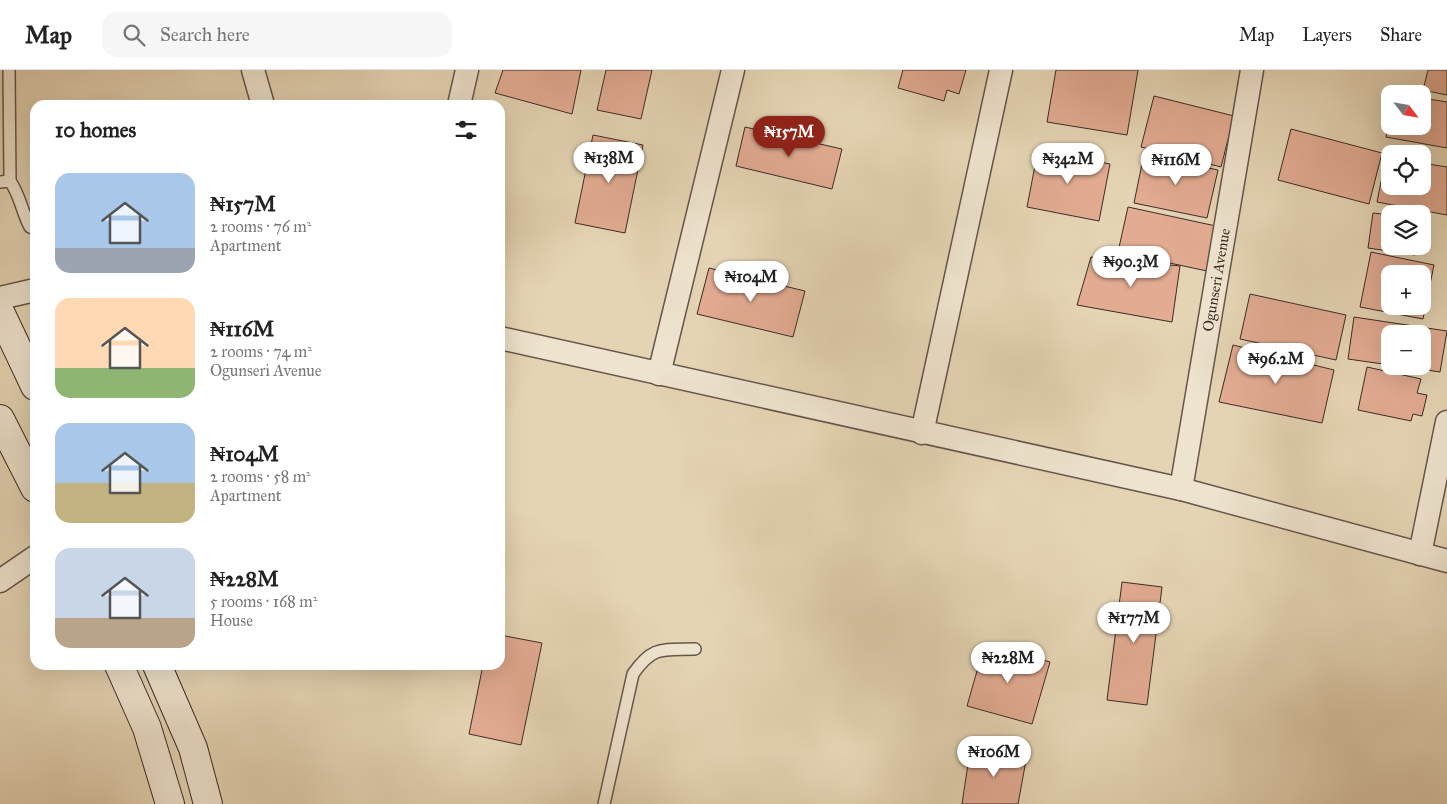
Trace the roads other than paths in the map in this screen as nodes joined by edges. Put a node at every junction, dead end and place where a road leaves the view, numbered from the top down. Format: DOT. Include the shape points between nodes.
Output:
graph roads {
  1 [pos="9,70"];
  2 [pos="253,70"];
  3 [pos="467,70"];
  4 [pos="733,70"];
  5 [pos="1001,70"];
  6 [pos="1252,70"];
  7 [pos="261,100"];
  8 [pos="460,100"];
  9 [pos="5,182"];
  10 [pos="30,227"];
  11 [pos="30,291"];
  12 [pos="0,298"];
  13 [pos="0,312"];
  14 [pos="505,339"];
  15 [pos="659,374"];
  16 [pos="30,375"];
  17 [pos="0,420"];
  18 [pos="1447,422"];
  19 [pos="922,433"];
  20 [pos="30,478"];
  21 [pos="1181,489"];
  22 [pos="1420,554"];
  23 [pos="30,560"];
  24 [pos="1447,561"];
  25 [pos="0,581"];
  26 [pos="695,649"];
  27 [pos="121,670"];
  28 [pos="159,670"];
  29 [pos="170,804"];
  30 [pos="208,804"];
  31 [pos="604,804"];
  1 -- 9 [label="lane"];
  2 -- 7 [label="street"];
  3 -- 8 [label="street"];
  4 -- 15 [label="street"];
  5 -- 19 [label="street"];
  6 -- 21 [label="street, Ogunseri Avenue"];
  9 -- 10 [label="lane" via="18,192"];
  11 -- 12 [label="street"];
  13 -- 16 [label="main road"];
  14 -- 15 [label="street"];
  15 -- 19 [label="street"];
  17 -- 20 [label="main road"];
  18 -- 22 [label="street"];
  19 -- 21 [label="street"];
  21 -- 22 [label="street"];
  22 -- 24 [label="street"];
  23 -- 25 [label="street"];
  26 -- 31 [label="lane" via="661,650 644,658 634,674"];
  27 -- 29 [label="main road" via="147,728"];
  28 -- 30 [label="main road" via="193,748"];
}
